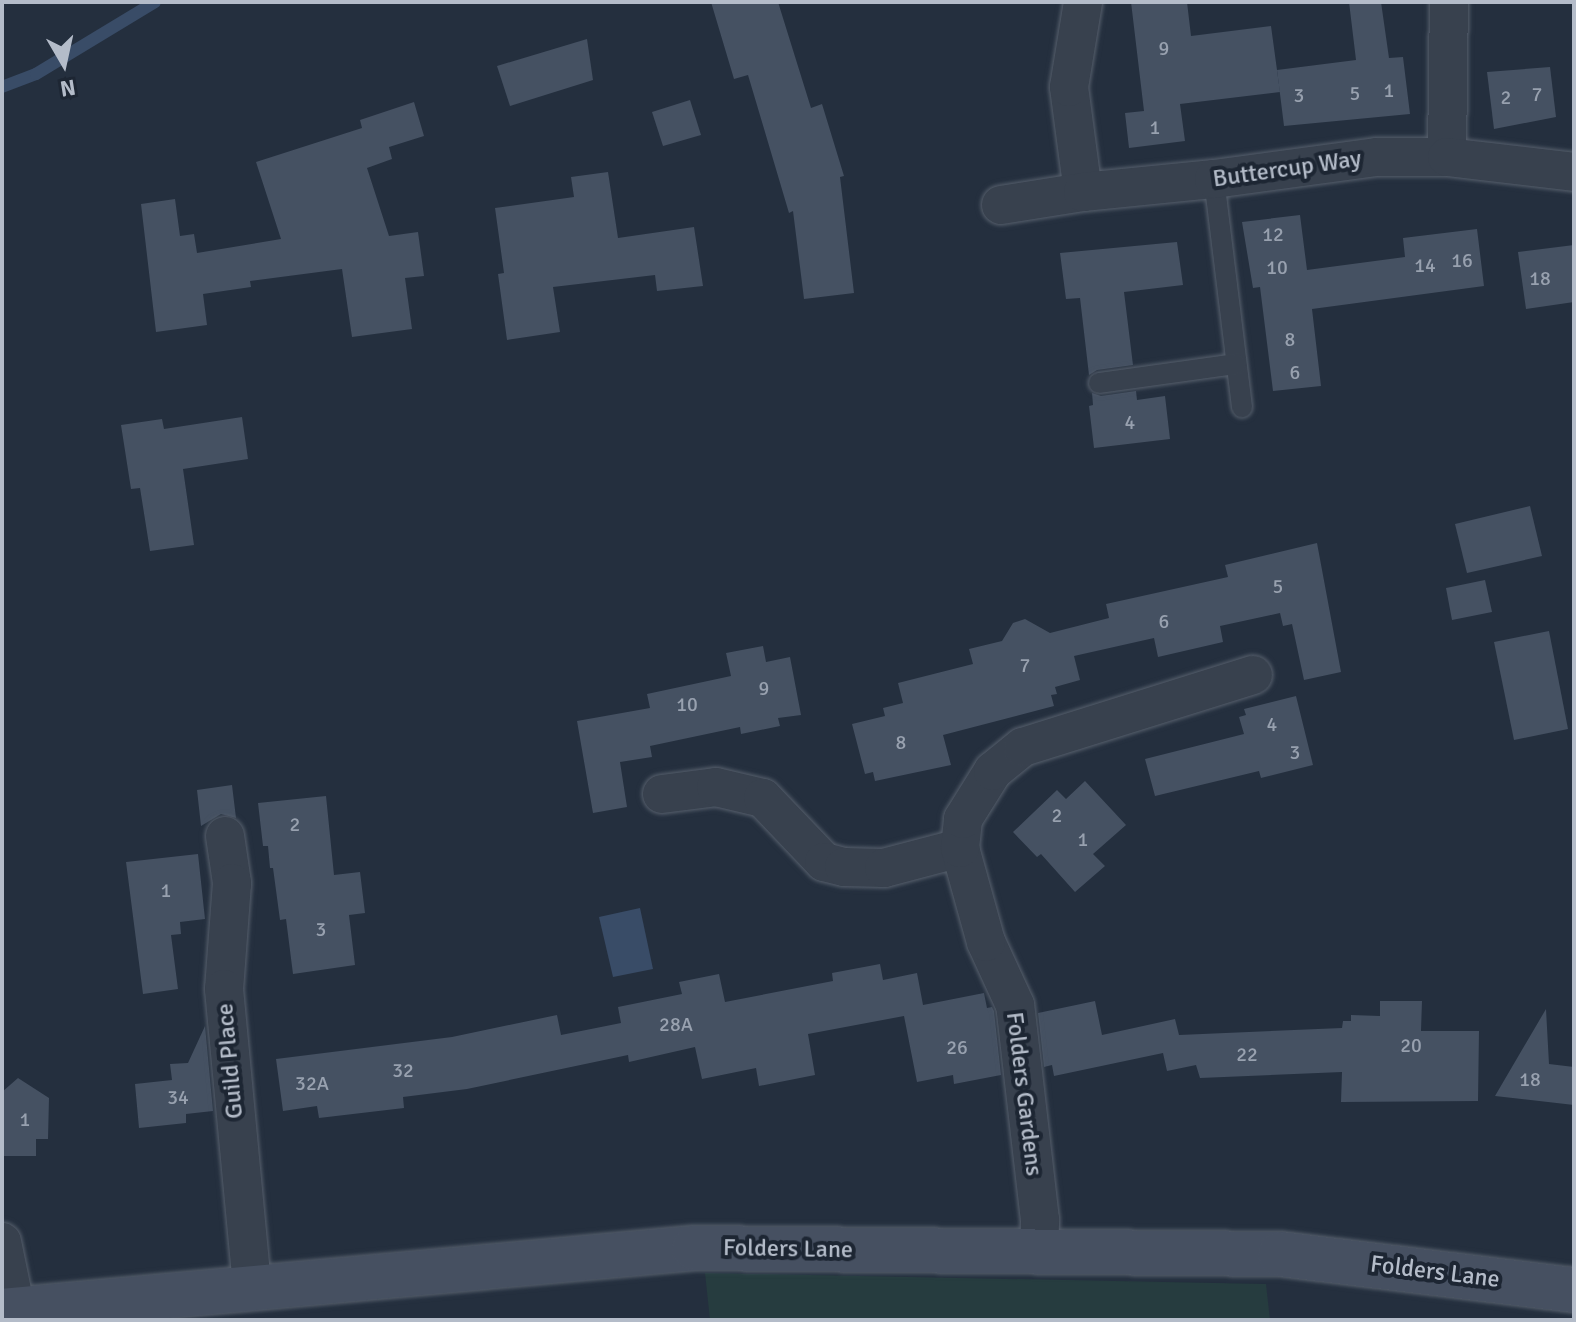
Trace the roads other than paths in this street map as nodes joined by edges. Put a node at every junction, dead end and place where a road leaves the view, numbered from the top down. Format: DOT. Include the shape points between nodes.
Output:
graph roads {
  1 [pos="1083,2"];
  2 [pos="1449,2"];
  3 [pos="1447,157"];
  4 [pos="1574,172"];
  5 [pos="1214,179"];
  6 [pos="1083,192"];
  7 [pos="1001,205"];
  8 [pos="1236,364"];
  9 [pos="1099,383"];
  10 [pos="1242,407"];
  11 [pos="1253,675"];
  12 [pos="662,794"];
  13 [pos="225,836"];
  14 [pos="960,848"];
  15 [pos="2,1242"];
  16 [pos="1039,1252"];
  17 [pos="252,1287"];
  18 [pos="1574,1290"];
  19 [pos="9,1311"];
  1 -- 6 [label="street" via="1069,87"];
  2 -- 3 [label="street"];
  3 -- 4 [label="street, Buttercup Way"];
  3 -- 5 [label="street, Buttercup Way" via="1377,157"];
  5 -- 6 [label="street, Buttercup Way"];
  5 -- 8 [label="lane"];
  6 -- 7 [label="street, Buttercup Way"];
  8 -- 9 [label="lane"];
  8 -- 10 [label="lane"];
  11 -- 14 [label="street, Folders Gardens" via="1023,747 993,771 963,819"];
  12 -- 14 [label="street" via="716,787 763,798 824,862 844,867 884,868"];
  13 -- 17 [label="street, Guild Place" via="232,883 224,989"];
  14 -- 16 [label="street, Folders Gardens" via="986,942 1015,1005 1040,1220"];
  15 -- 19 [label="street"];
  16 -- 17 [label="main road, Folders Lane" via="694,1248"];
  16 -- 18 [label="main road, Folders Lane" via="1280,1254"];
  17 -- 19 [label="main road, Folders Lane"];
}
